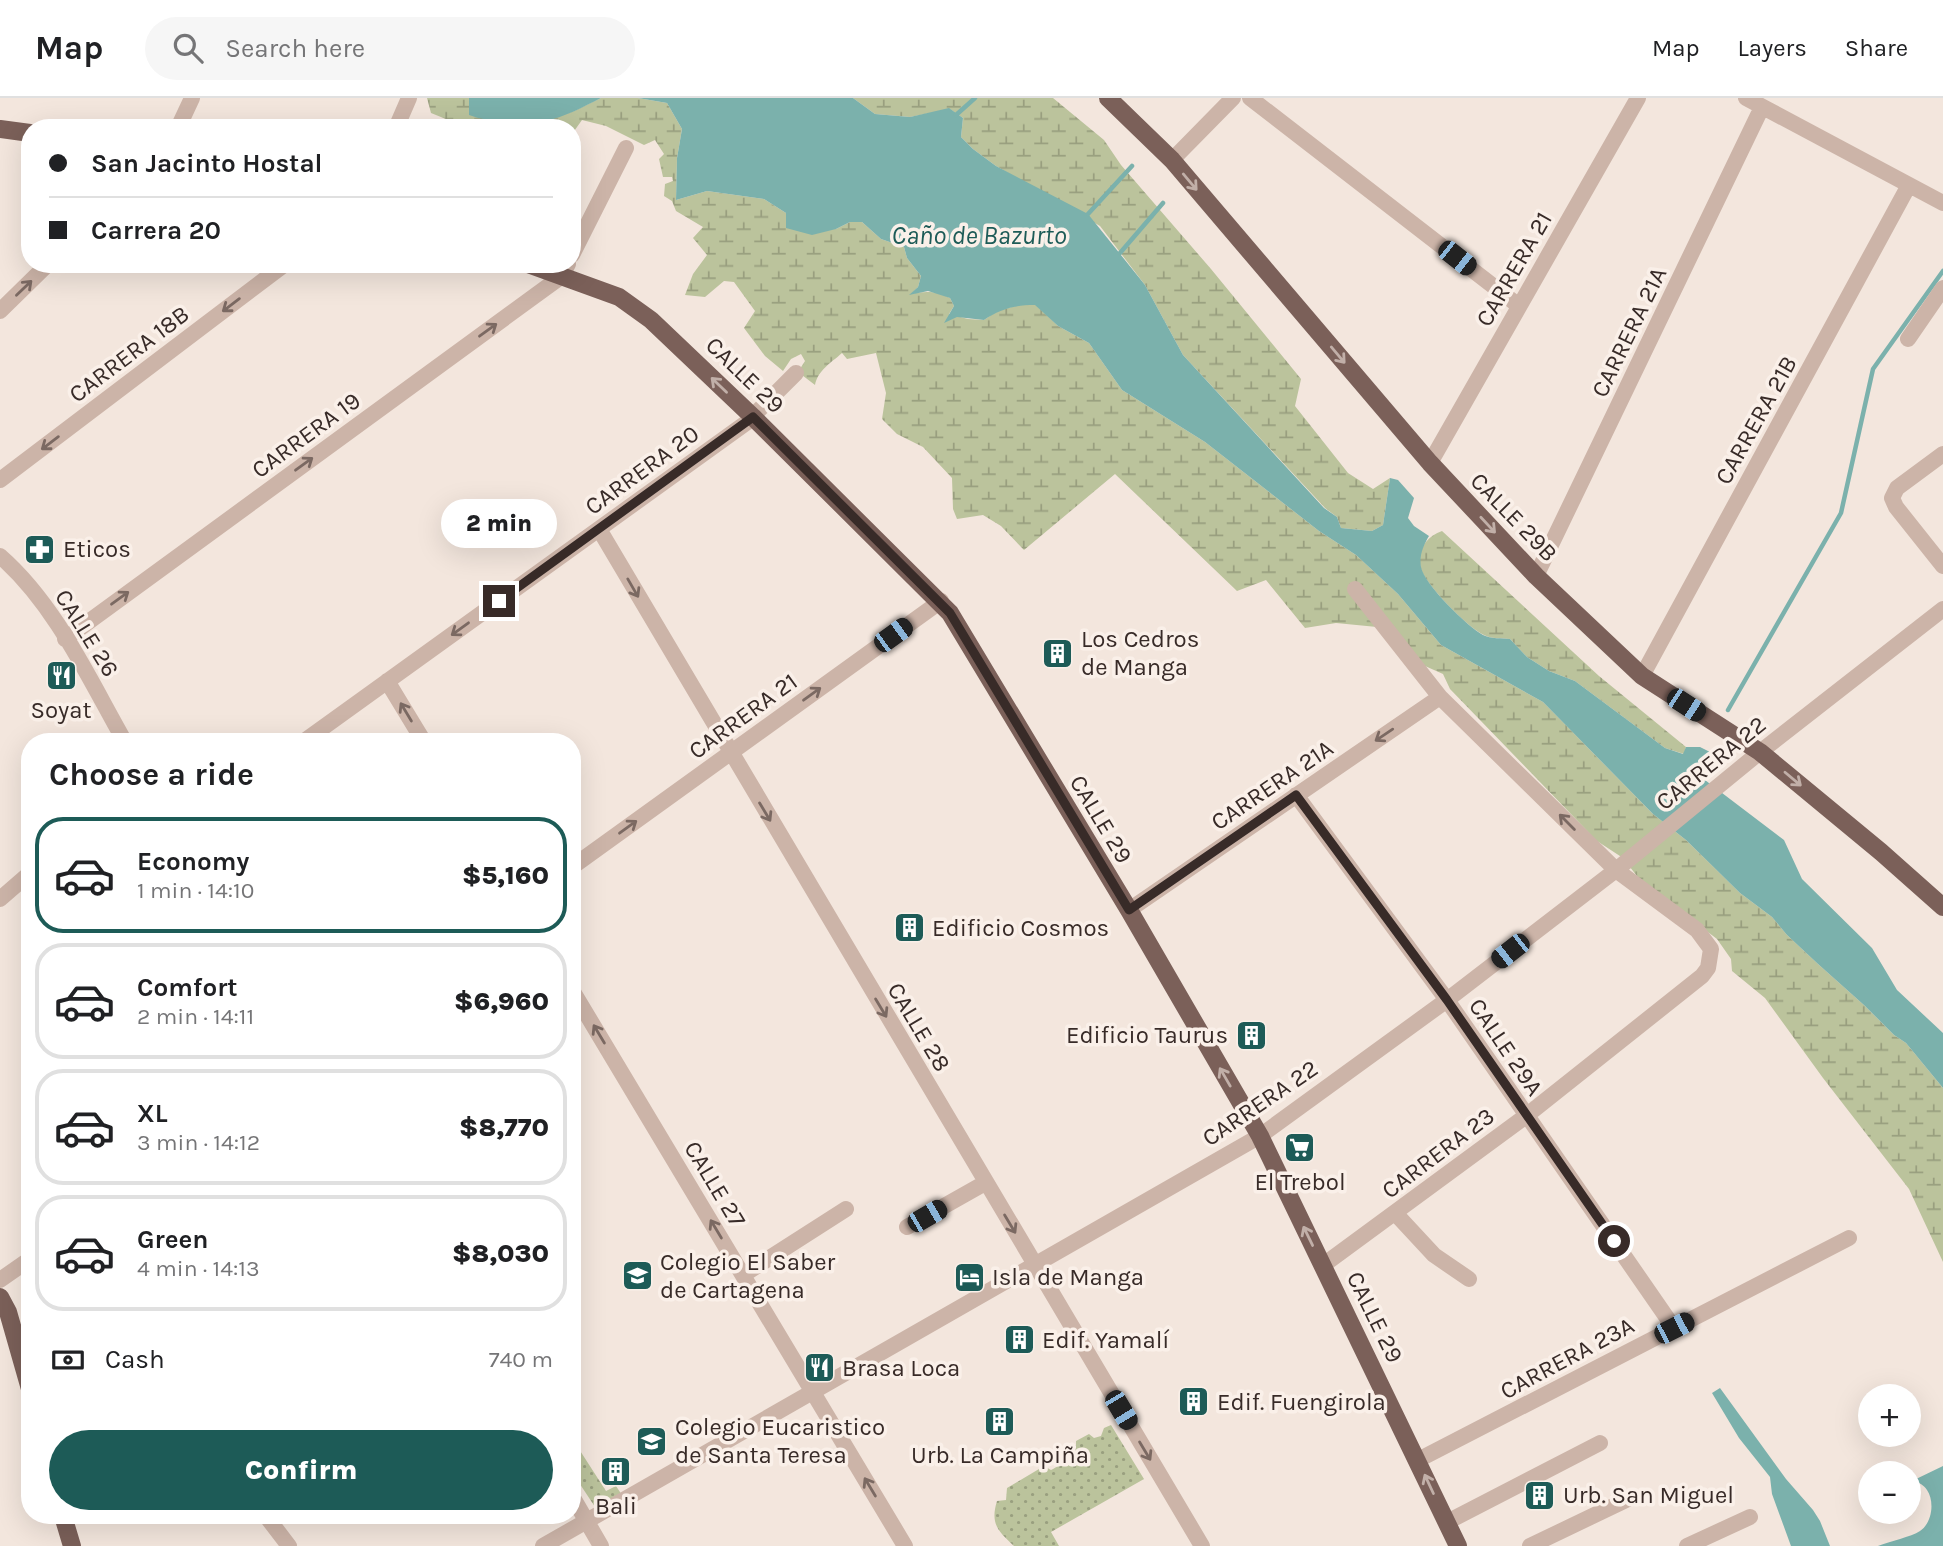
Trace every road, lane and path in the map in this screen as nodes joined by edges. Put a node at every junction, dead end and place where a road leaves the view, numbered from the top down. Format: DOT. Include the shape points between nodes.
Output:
graph roads {
  1 [pos="192,98"];
  2 [pos="408,98"];
  3 [pos="1108,98"];
  4 [pos="1233,98"];
  5 [pos="1250,98"];
  6 [pos="1638,98"];
  7 [pos="1746,98"];
  8 [pos="1762,107"];
  9 [pos="182,119"];
  10 [pos="400,119"];
  11 [pos="0,129"];
  12 [pos="21,131"];
  13 [pos="626,148"];
  14 [pos="1172,160"];
  15 [pos="1909,185"];
  16 [pos="1943,203"];
  17 [pos="581,237"];
  18 [pos="39,273"];
  19 [pos="273,273"];
  20 [pos="561,273"];
  21 [pos="571,273"];
  22 [pos="1943,288"];
  23 [pos="1519,306"];
  24 [pos="0,311"];
  25 [pos="1909,339"];
  26 [pos="796,373"];
  27 [pos="753,417"];
  28 [pos="1943,454"];
  29 [pos="1430,463"];
  30 [pos="0,480"];
  31 [pos="599,529"];
  32 [pos="0,557"];
  33 [pos="1943,566"];
  34 [pos="1536,576"];
  35 [pos="1355,589"];
  36 [pos="941,601"];
  37 [pos="1943,609"];
  38 [pos="65,639"];
  39 [pos="1642,676"];
  40 [pos="387,681"];
  41 [pos="1440,697"];
  42 [pos="120,733"];
  43 [pos="315,733"];
  44 [pos="419,733"];
  45 [pos="1760,751"];
  46 [pos="730,753"];
  47 [pos="1296,795"];
  48 [pos="581,861"];
  49 [pos="1621,865"];
  50 [pos="21,881"];
  51 [pos="0,899"];
  52 [pos="1943,907"];
  53 [pos="1129,910"];
  54 [pos="1447,1000"];
  55 [pos="581,1005"];
  56 [pos="1526,1116"];
  57 [pos="1259,1136"];
  58 [pos="985,1183"];
  59 [pos="846,1209"];
  60 [pos="1395,1213"];
  61 [pos="907,1227"];
  62 [pos="1849,1238"];
  63 [pos="21,1265"];
  64 [pos="1035,1266"];
  65 [pos="1322,1266"];
  66 [pos="743,1275"];
  67 [pos="1469,1279"];
  68 [pos="0,1280"];
  69 [pos="0,1297"];
  70 [pos="1674,1328"];
  71 [pos="21,1358"];
  72 [pos="814,1392"];
  73 [pos="1600,1443"];
  74 [pos="1418,1461"];
  75 [pos="1628,1499"];
  76 [pos="581,1512"];
  77 [pos="1750,1517"];
  78 [pos="586,1521"];
  79 [pos="1447,1522"];
  80 [pos="65,1524"];
  81 [pos="272,1524"];
  82 [pos="581,1524"];
  83 [pos="581,1524"];
  84 [pos="72,1546"];
  85 [pos="289,1546"];
  86 [pos="543,1546"];
  87 [pos="601,1546"];
  88 [pos="905,1546"];
  89 [pos="1202,1546"];
  90 [pos="1458,1546"];
  91 [pos="1530,1546"];
  92 [pos="1687,1546"];
  1 -- 9 [label="street"];
  2 -- 10 [label="street"];
  3 -- 14 [label="main road, CALLE 29B"];
  4 -- 14 [label="street"];
  5 -- 23 [label="street"];
  6 -- 23 [label="street, CARRERA 21"];
  7 -- 8 [label="street"];
  8 -- 15 [label="street"];
  8 -- 34 [label="street, CARRERA 21A"];
  11 -- 12 [label="main road"];
  13 -- 17 [label="street"];
  14 -- 29 [label="main road, CALLE 29B, one-way"];
  15 -- 16 [label="street"];
  15 -- 39 [label="street, CARRERA 21B"];
  24 -- 18 [label="street, one-way"];
  19 -- 30 [label="street, CARRERA 18B, one-way"];
  38 -- 20 [label="street, CARRERA 19, one-way"];
  27 -- 21 [label="main road, CALLE 29, one-way" via="651,320 619,297"];
  22 -- 25 [label="street"];
  23 -- 29 [label="street, CARRERA 21"];
  26 -- 27 [label="street, CARRERA 20"];
  27 -- 31 [label="street, CARRERA 20"];
  27 -- 36 [label="main road, CALLE 29"];
  28 -- 33 [label="street" via="1897,488 1892,498"];
  29 -- 34 [label="main road, CALLE 29B, one-way"];
  31 -- 40 [label="street, CARRERA 20, one-way"];
  31 -- 46 [label="street, CALLE 28, one-way"];
  32 -- 38 [label="street, CALLE 26" via="33,589"];
  34 -- 39 [label="main road, CALLE 29B"];
  35 -- 41 [label="street"];
  46 -- 36 [label="street, CARRERA 21, one-way"];
  36 -- 53 [label="main road, CALLE 29"];
  37 -- 45 [label="street, CARRERA 22"];
  38 -- 42 [label="street, CALLE 26"];
  39 -- 45 [label="main road, CALLE 29B"];
  40 -- 43 [label="street, CARRERA 20"];
  44 -- 40 [label="street, one-way"];
  41 -- 47 [label="street, CARRERA 21A, one-way"];
  49 -- 41 [label="street, one-way"];
  45 -- 49 [label="street, CARRERA 22"];
  45 -- 52 [label="main road, CALLE 29B, one-way"];
  48 -- 46 [label="street, CARRERA 21, one-way"];
  46 -- 58 [label="street, CALLE 28, one-way"];
  47 -- 53 [label="street, CARRERA 21A"];
  47 -- 54 [label="street, CALLE 29A"];
  49 -- 54 [label="street, CARRERA 22"];
  49 -- 56 [label="street, CARRERA 23" via="1697,930 1711,949 1708,968"];
  50 -- 51 [label="street"];
  57 -- 53 [label="main road, CALLE 29, one-way"];
  54 -- 56 [label="street, CALLE 29A"];
  54 -- 57 [label="street, CARRERA 22"];
  66 -- 55 [label="street, CALLE 27, one-way"];
  56 -- 60 [label="street, CARRERA 23"];
  56 -- 70 [label="street, CALLE 29A"];
  57 -- 64 [label="street, CARRERA 22"];
  65 -- 57 [label="main road, CALLE 29, one-way"];
  58 -- 61 [label="street"];
  58 -- 64 [label="street, CALLE 28, one-way"];
  59 -- 66 [label="street"];
  60 -- 65 [label="street, CARRERA 23"];
  60 -- 67 [label="street" via="1434,1255"];
  62 -- 70 [label="street, CARRERA 23A"];
  63 -- 68 [label="street"];
  64 -- 72 [label="street, CARRERA 22"];
  64 -- 89 [label="street, CALLE 28, one-way"];
  65 -- 74 [label="main road, CALLE 29"];
  66 -- 72 [label="street, CALLE 27"];
  69 -- 71 [label="main road"];
  70 -- 74 [label="street, CARRERA 23A"];
  72 -- 78 [label="street, CARRERA 22"];
  88 -- 72 [label="street, CALLE 27, one-way"];
  73 -- 79 [label="street"];
  79 -- 74 [label="main road, CALLE 29, one-way"];
  75 -- 91 [label="street"];
  76 -- 78 [label="street"];
  77 -- 92 [label="street"];
  78 -- 83 [label="street, CARRERA 22"];
  78 -- 87 [label="street"];
  79 -- 90 [label="main road, CALLE 29"];
  80 -- 84 [label="main road"];
  81 -- 85 [label="street"];
  82 -- 86 [label="street, CARRERA 22"];
}
